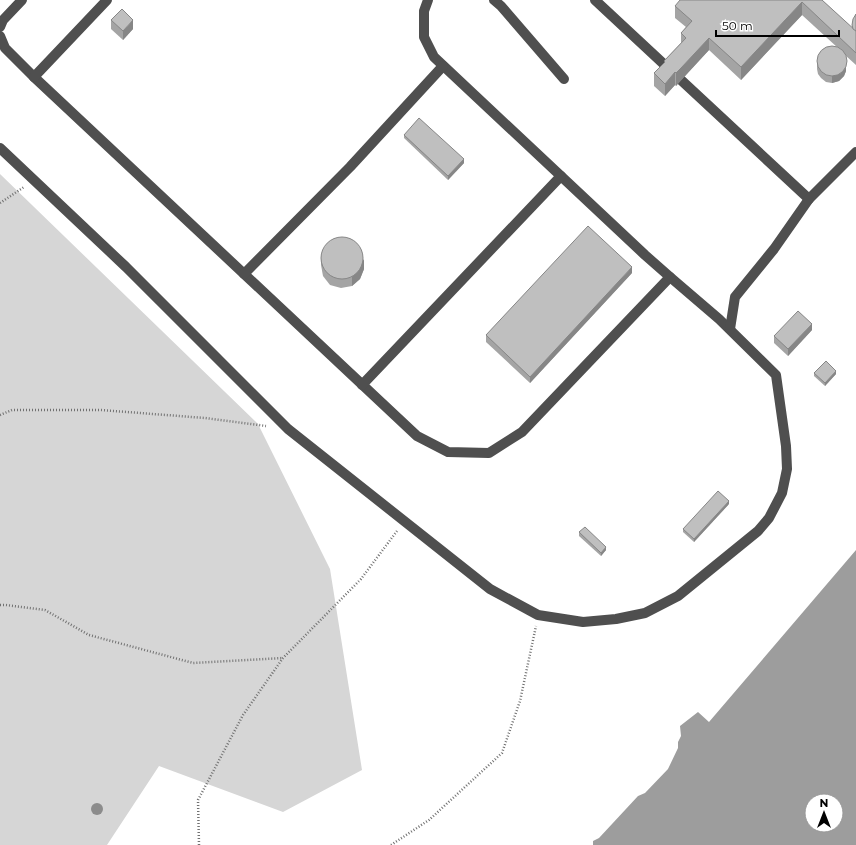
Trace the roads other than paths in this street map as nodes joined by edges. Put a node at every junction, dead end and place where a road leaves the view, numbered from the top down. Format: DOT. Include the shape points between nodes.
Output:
graph roads {
  1 [pos="22,0"];
  2 [pos="107,0"];
  3 [pos="428,0"];
  4 [pos="494,0"];
  5 [pos="594,0"];
  6 [pos="0,27"];
  7 [pos="0,36"];
  8 [pos="443,66"];
  9 [pos="668,68"];
  10 [pos="34,77"];
  11 [pos="564,79"];
  12 [pos="682,80"];
  13 [pos="0,148"];
  14 [pos="856,152"];
  15 [pos="560,176"];
  16 [pos="809,199"];
  17 [pos="244,274"];
  18 [pos="670,277"];
  19 [pos="730,330"];
  20 [pos="362,385"];
  1 -- 6 [label="lane" via="3,20"];
  2 -- 10 [label="lane"];
  3 -- 8 [label="lane" via="424,11 424,37 434,58"];
  4 -- 11 [label="lane"];
  5 -- 9 [label="lane"];
  7 -- 10 [label="lane" via="5,48"];
  8 -- 15 [label="lane"];
  8 -- 17 [label="lane" via="350,167"];
  10 -- 17 [label="lane"];
  12 -- 16 [label="lane"];
  13 -- 19 [label="lane" via="126,267 288,429 490,589 538,615 583,622 645,613 678,596 758,531 769,518 782,493 787,469 776,375"];
  14 -- 16 [label="lane"];
  15 -- 18 [label="lane"];
  15 -- 20 [label="lane"];
  16 -- 19 [label="lane" via="774,249 735,297"];
  17 -- 20 [label="lane"];
  18 -- 19 [label="lane"];
  18 -- 20 [label="lane" via="522,432 488,453 448,452 417,436"];
}
